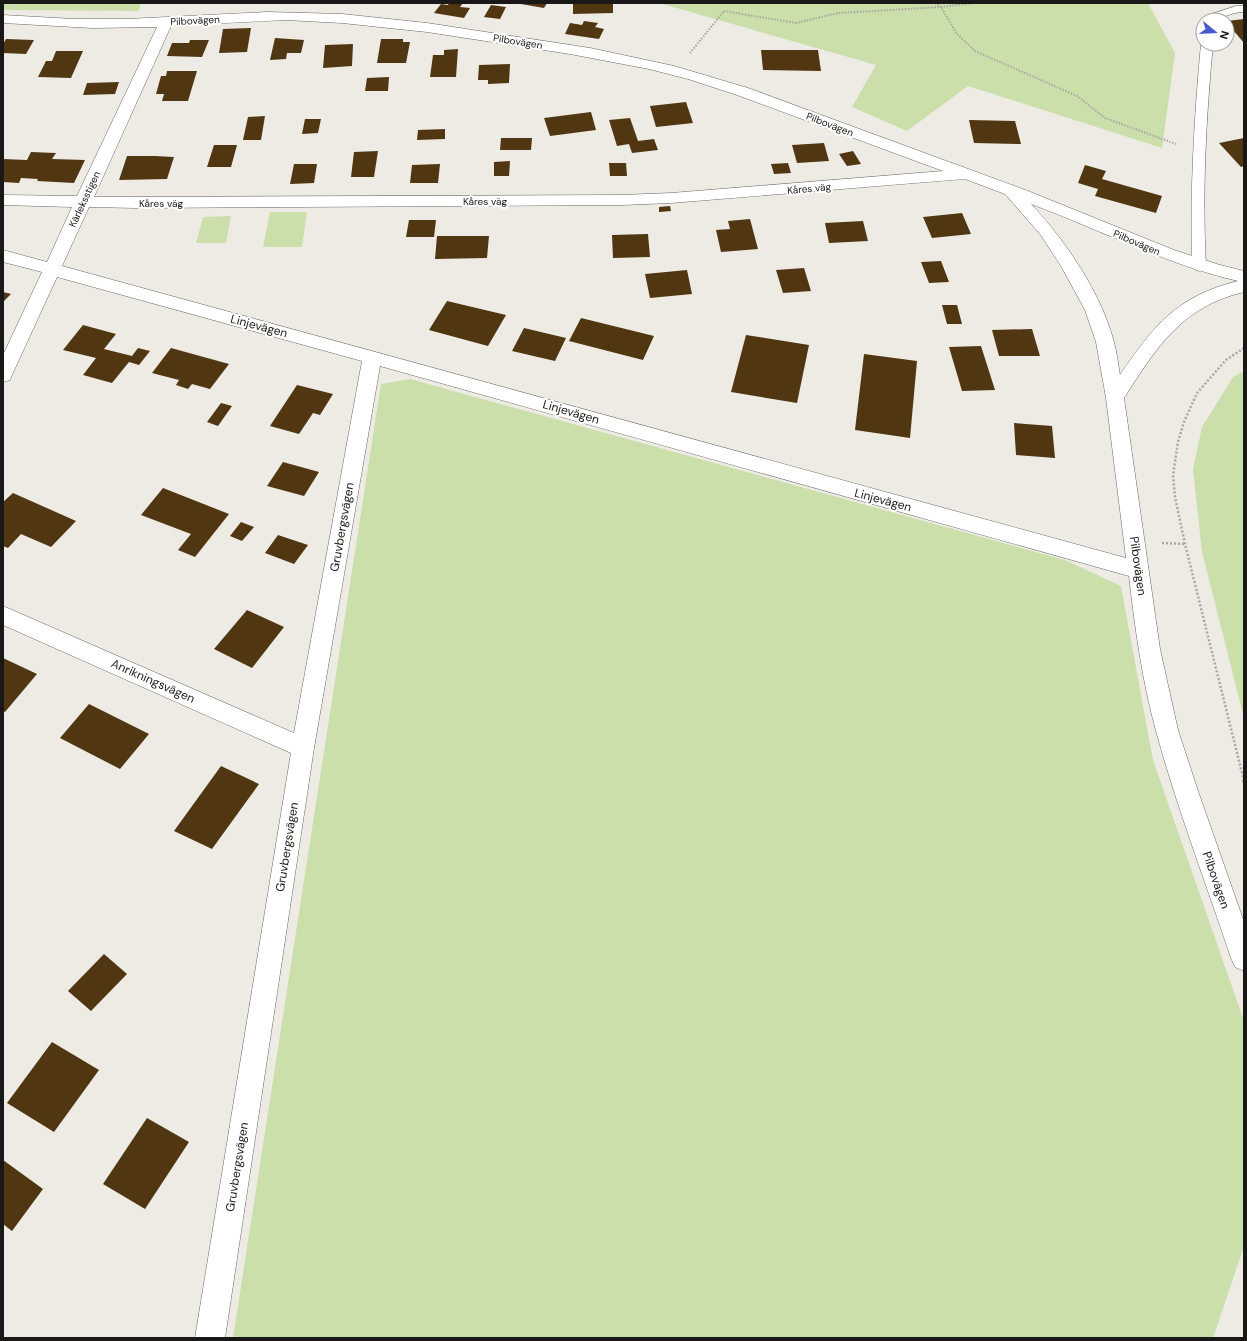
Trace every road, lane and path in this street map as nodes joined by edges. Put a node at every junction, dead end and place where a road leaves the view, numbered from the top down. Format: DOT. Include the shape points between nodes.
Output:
graph roads {
  1 [pos="935,3"];
  2 [pos="974,3"];
  3 [pos="941,7"];
  4 [pos="1244,9"];
  5 [pos="1227,12"];
  6 [pos="3,19"];
  7 [pos="166,22"];
  8 [pos="1206,52"];
  9 [pos="676,71"];
  10 [pos="1198,150"];
  11 [pos="966,174"];
  12 [pos="1010,192"];
  13 [pos="3,200"];
  14 [pos="84,201"];
  15 [pos="3,256"];
  16 [pos="1199,266"];
  17 [pos="51,269"];
  18 [pos="1244,277"];
  19 [pos="1244,286"];
  20 [pos="1244,348"];
  21 [pos="372,357"];
  22 [pos="3,375"];
  23 [pos="1115,398"];
  24 [pos="1139,570"];
  25 [pos="3,615"];
  26 [pos="303,748"];
  27 [pos="1244,782"];
  28 [pos="1244,958"];
  29 [pos="210,1338"];
  1 -- 3 [label="path"];
  2 -- 3 [label="path"];
  3 -- 9 [label="path" via="838,13 796,23 724,10"];
  3 -- 10 [label="path" via="957,34 975,51 1077,96 1105,118"];
  4 -- 5 [label="lane"];
  6 -- 7 [label="street, Pilbovägen"];
  7 -- 9 [label="street, Pilbovägen" via="282,16 362,21 554,46"];
  7 -- 14 [label="street, Kärleksstigen"];
  8 -- 10 [label="lane"];
  9 -- 11 [label="street, Pilbovägen" via="760,98"];
  10 -- 16 [label="lane" via="1196,224"];
  11 -- 12 [label="street, Pilbovägen"];
  11 -- 14 [label="street, Kåres väg" via="734,194 629,200 144,203"];
  12 -- 16 [label="street, Pilbovägen"];
  12 -- 23 [label="street, Pilbovägen" via="1046,230 1069,264 1094,310 1105,342"];
  13 -- 14 [label="street, Kåres väg"];
  14 -- 17 [label="street, Kärleksstigen"];
  15 -- 17 [label="street, Linjevägen"];
  16 -- 18 [label="street, Pilbovägen"];
  17 -- 21 [label="street, Linjevägen"];
  17 -- 22 [label="street, Kärleksstigen"];
  19 -- 23 [label="street" via="1205,297 1189,306 1148,347"];
  20 -- 27 [label="path" via="1226,360 1197,393 1178,442 1173,475 1185,544"];
  21 -- 24 [label="street, Linjevägen"];
  21 -- 26 [label="street, Gruvbergsvägen"];
  23 -- 24 [label="street, Pilbovägen"];
  24 -- 28 [label="street, Pilbovägen" via="1149,649 1167,730"];
  25 -- 26 [label="street, Anrikningsvägen"];
  26 -- 29 [label="street, Gruvbergsvägen"];
}
